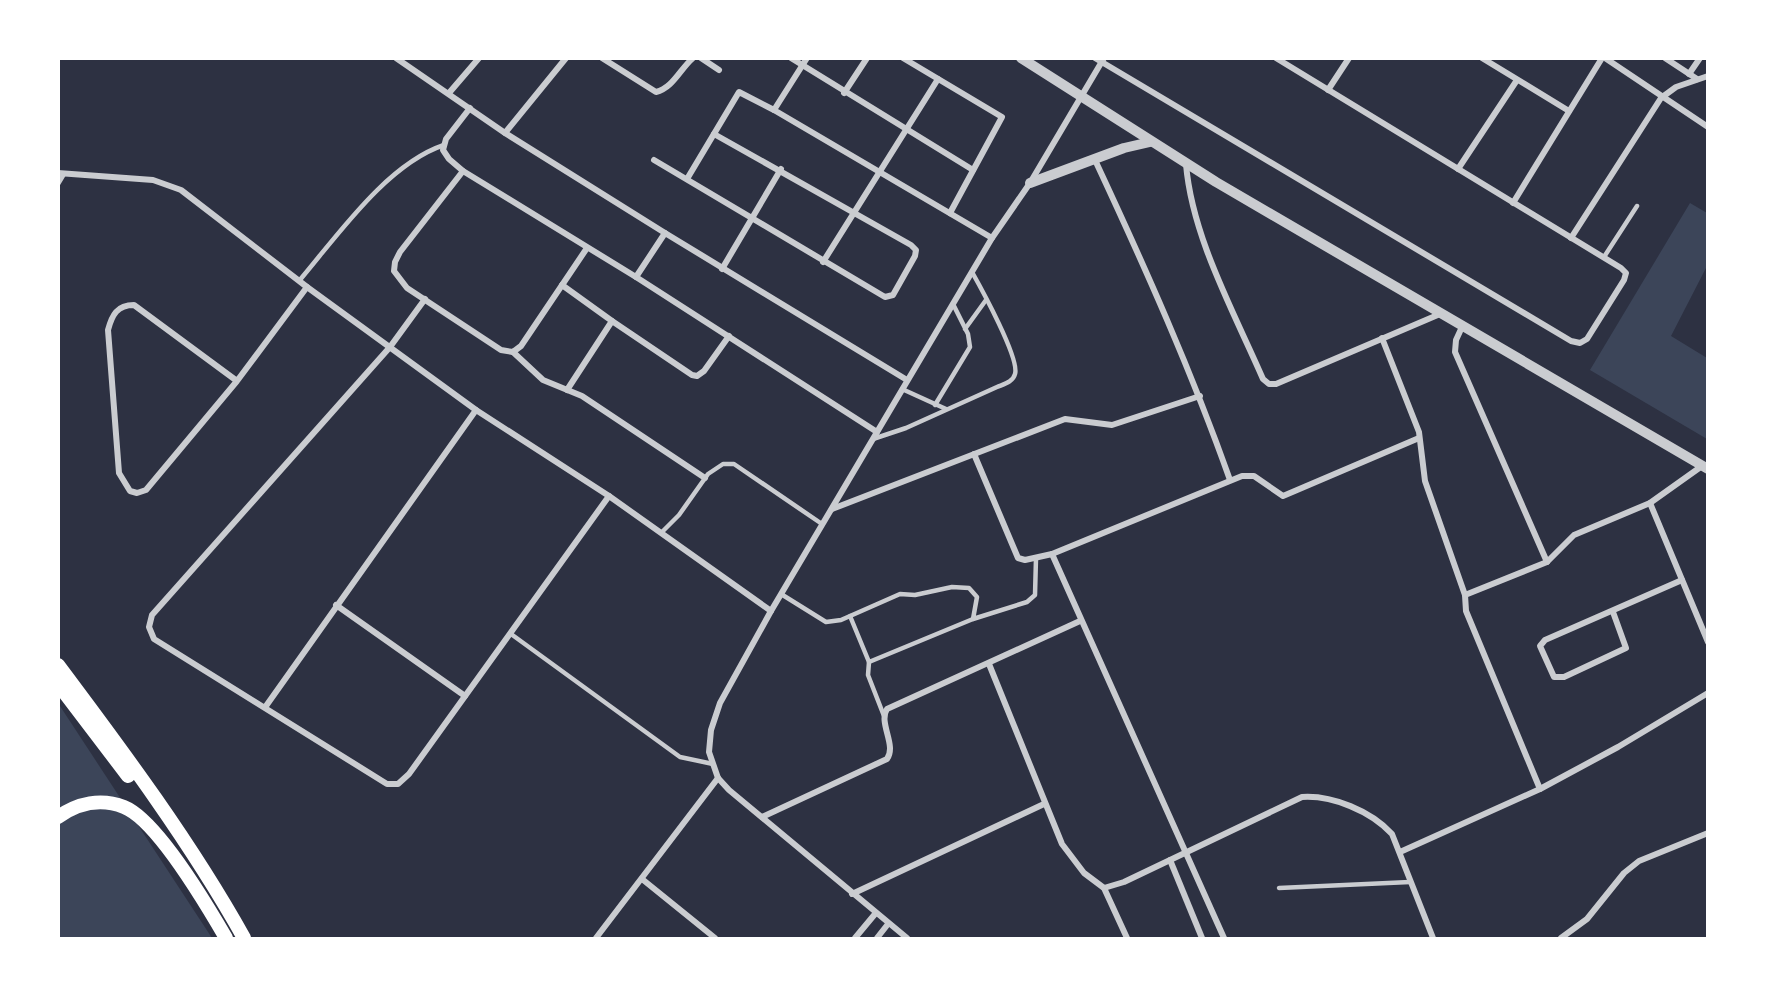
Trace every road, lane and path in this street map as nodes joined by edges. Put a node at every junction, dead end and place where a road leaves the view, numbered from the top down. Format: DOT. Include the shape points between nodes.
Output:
graph roads {
  1 [pos="396,58"];
  2 [pos="479,58"];
  3 [pos="566,58"];
  4 [pos="602,58"];
  5 [pos="693,58"];
  6 [pos="701,58"];
  7 [pos="791,58"];
  8 [pos="807,58"];
  9 [pos="867,58"];
  10 [pos="903,58"];
  11 [pos="1021,58"];
  12 [pos="1276,58"];
  13 [pos="1349,58"];
  14 [pos="1482,58"];
  15 [pos="1603,58"];
  16 [pos="1665,58"];
  17 [pos="1700,58"];
  18 [pos="1100,60"];
  19 [pos="802,66"];
  20 [pos="719,70"];
  21 [pos="1689,74"];
  22 [pos="1707,76"];
  23 [pos="938,79"];
  24 [pos="1697,79"];
  25 [pos="1518,80"];
  26 [pos="1328,90"];
  27 [pos="450,93"];
  28 [pos="844,93"];
  29 [pos="1082,95"];
  30 [pos="1661,98"];
  31 [pos="470,108"];
  32 [pos="774,110"];
  33 [pos="1569,111"];
  34 [pos="1707,127"];
  35 [pos="906,129"];
  36 [pos="505,133"];
  37 [pos="714,134"];
  38 [pos="1150,142"];
  39 [pos="444,145"];
  40 [pos="654,160"];
  41 [pos="1095,160"];
  42 [pos="1186,164"];
  43 [pos="781,169"];
  44 [pos="1458,169"];
  45 [pos="879,170"];
  46 [pos="973,170"];
  47 [pos="464,171"];
  48 [pos="61,173"];
  49 [pos="687,179"];
  50 [pos="1030,183"];
  51 [pos="58,184"];
  52 [pos="1513,203"];
  53 [pos="1637,206"];
  54 [pos="854,213"];
  55 [pos="950,213"];
  56 [pos="751,218"];
  57 [pos="665,233"];
  58 [pos="992,238"];
  59 [pos="1571,238"];
  60 [pos="587,248"];
  61 [pos="1604,257"];
  62 [pos="823,262"];
  63 [pos="722,269"];
  64 [pos="972,272"];
  65 [pos="636,277"];
  66 [pos="299,281"];
  67 [pos="562,285"];
  68 [pos="307,287"];
  69 [pos="425,299"];
  70 [pos="986,300"];
  71 [pos="953,304"];
  72 [pos="1440,314"];
  73 [pos="612,321"];
  74 [pos="1462,327"];
  75 [pos="965,329"];
  76 [pos="729,336"];
  77 [pos="1382,338"];
  78 [pos="390,347"];
  79 [pos="513,352"];
  80 [pos="907,380"];
  81 [pos="237,381"];
  82 [pos="902,389"];
  83 [pos="567,390"];
  84 [pos="1200,396"];
  85 [pos="935,405"];
  86 [pos="946,409"];
  87 [pos="476,410"];
  88 [pos="877,432"];
  89 [pos="1419,438"];
  90 [pos="873,439"];
  91 [pos="974,454"];
  92 [pos="1705,467"];
  93 [pos="705,478"];
  94 [pos="1230,480"];
  95 [pos="609,496"];
  96 [pos="1650,503"];
  97 [pos="831,509"];
  98 [pos="822,524"];
  99 [pos="661,533"];
  100 [pos="1052,554"];
  101 [pos="1036,558"];
  102 [pos="1546,562"];
  103 [pos="1682,580"];
  104 [pos="781,594"];
  105 [pos="1465,595"];
  106 [pos="336,605"];
  107 [pos="771,611"];
  108 [pos="1613,612"];
  109 [pos="850,616"];
  110 [pos="973,619"];
  111 [pos="1080,621"];
  112 [pos="511,634"];
  113 [pos="1707,642"];
  114 [pos="869,662"];
  115 [pos="989,664"];
  116 [pos="58,665"];
  117 [pos="58,684"];
  118 [pos="1707,693"];
  119 [pos="465,696"];
  120 [pos="266,706"];
  121 [pos="884,716"];
  122 [pos="713,764"];
  123 [pos="717,778"];
  124 [pos="1540,789"];
  125 [pos="1044,804"];
  126 [pos="58,817"];
  127 [pos="762,817"];
  128 [pos="1707,833"];
  129 [pos="183,842"];
  130 [pos="1187,852"];
  131 [pos="1400,852"];
  132 [pos="1170,860"];
  133 [pos="642,879"];
  134 [pos="1410,882"];
  135 [pos="1104,888"];
  136 [pos="1279,888"];
  137 [pos="852,894"];
  138 [pos="874,914"];
  139 [pos="888,924"];
  140 [pos="226,939"];
  141 [pos="244,939"];
  142 [pos="596,939"];
  143 [pos="715,939"];
  144 [pos="855,939"];
  145 [pos="877,939"];
  146 [pos="907,939"];
  147 [pos="1128,939"];
  148 [pos="1202,939"];
  149 [pos="1224,939"];
  150 [pos="1433,939"];
  151 [pos="1561,939"];
  1 -- 27 [label="street"];
  2 -- 27 [label="street"];
  3 -- 36 [label="street"];
  4 -- 5 [label="street" via="656,92 672,82"];
  6 -- 20 [label="street"];
  7 -- 19 [label="street"];
  8 -- 19 [label="street"];
  9 -- 28 [label="street"];
  10 -- 23 [label="street"];
  11 -- 29 [label="street"];
  12 -- 26 [label="street"];
  13 -- 26 [label="street"];
  14 -- 25 [label="street"];
  15 -- 30 [label="street"];
  15 -- 33 [label="street"];
  16 -- 21 [label="street"];
  17 -- 21 [label="street"];
  18 -- 29 [label="street"];
  18 -- 61 [label="street" via="1580,344 1587,339 1626,273"];
  19 -- 28 [label="street"];
  19 -- 32 [label="street"];
  21 -- 24 [label="street"];
  22 -- 24 [label="street"];
  23 -- 35 [label="street"];
  23 -- 46 [label="street" via="1002,117"];
  24 -- 30 [label="street"];
  25 -- 33 [label="street"];
  25 -- 44 [label="street"];
  26 -- 44 [label="street"];
  27 -- 31 [label="street"];
  28 -- 35 [label="street"];
  29 -- 38 [label="street"];
  29 -- 50 [label="street"];
  30 -- 34 [label="street"];
  30 -- 59 [label="street"];
  31 -- 36 [label="street"];
  31 -- 39 [label="street"];
  32 -- 37 [label="street" via="739,92"];
  32 -- 45 [label="street"];
  33 -- 52 [label="street"];
  35 -- 45 [label="street"];
  35 -- 46 [label="street"];
  36 -- 57 [label="street"];
  37 -- 43 [label="street"];
  37 -- 49 [label="street"];
  38 -- 41 [label="street"];
  38 -- 42 [label="street"];
  39 -- 47 [label="street" via="445,155"];
  39 -- 66 [label="lane" via="420,154 396,172"];
  40 -- 49 [label="street"];
  41 -- 50 [label="street"];
  41 -- 84 [label="street"];
  42 -- 72 [label="street"];
  42 -- 77 [label="street" via="1190,198 1204,240 1263,379 1276,384"];
  43 -- 54 [label="street"];
  43 -- 56 [label="street"];
  44 -- 52 [label="street"];
  45 -- 54 [label="street"];
  45 -- 55 [label="street"];
  46 -- 55 [label="street"];
  47 -- 60 [label="street"];
  47 -- 69 [label="street" via="394,262 401,284"];
  48 -- 51 [label="lane"];
  48 -- 66 [label="street" via="166,183 181,190"];
  49 -- 56 [label="street"];
  50 -- 58 [label="street"];
  52 -- 59 [label="street"];
  53 -- 61 [label="lane"];
  54 -- 62 [label="street"];
  54 -- 62 [label="street" via="916,250 893,295 885,297"];
  55 -- 58 [label="street"];
  56 -- 62 [label="street"];
  56 -- 63 [label="street"];
  57 -- 63 [label="street"];
  57 -- 65 [label="street"];
  58 -- 64 [label="street"];
  59 -- 61 [label="street"];
  60 -- 65 [label="street"];
  60 -- 67 [label="street"];
  63 -- 80 [label="street"];
  64 -- 70 [label="lane"];
  64 -- 71 [label="street"];
  65 -- 76 [label="street"];
  66 -- 68 [label="street"];
  67 -- 73 [label="street"];
  67 -- 79 [label="street"];
  68 -- 78 [label="street"];
  68 -- 81 [label="street"];
  69 -- 78 [label="street"];
  69 -- 79 [label="street" via="501,350"];
  70 -- 75 [label="lane"];
  70 -- 86 [label="lane" via="1009,346 1015,375 1011,381"];
  71 -- 75 [label="lane"];
  71 -- 80 [label="street"];
  72 -- 74 [label="street"];
  72 -- 77 [label="street"];
  73 -- 76 [label="street" via="697,376"];
  73 -- 83 [label="street"];
  74 -- 92 [label="street"];
  74 -- 102 [label="street" via="1455,352"];
  75 -- 85 [label="lane" via="970,347"];
  76 -- 88 [label="street"];
  77 -- 89 [label="street"];
  78 -- 87 [label="street"];
  78 -- 120 [label="street" via="149,620 154,639"];
  79 -- 83 [label="street" via="533,374"];
  80 -- 82 [label="street"];
  81 -- 81 [label="street" via="134,305 117,309 108,330 119,474 130,491 146,490"];
  82 -- 85 [label="lane"];
  82 -- 88 [label="street"];
  83 -- 93 [label="street" via="595,404"];
  84 -- 91 [label="street" via="1112,425 1065,419"];
  84 -- 94 [label="street"];
  85 -- 86 [label="lane"];
  86 -- 90 [label="lane"];
  87 -- 95 [label="street"];
  87 -- 106 [label="street"];
  88 -- 90 [label="street"];
  89 -- 94 [label="street" via="1283,496 1249,474"];
  89 -- 105 [label="street" via="1425,481"];
  90 -- 97 [label="street"];
  91 -- 97 [label="street"];
  91 -- 101 [label="street" via="1018,558"];
  92 -- 96 [label="street"];
  93 -- 98 [label="lane" via="716,468 734,464"];
  93 -- 99 [label="lane"];
  94 -- 100 [label="street"];
  95 -- 99 [label="street"];
  95 -- 112 [label="street"];
  96 -- 102 [label="street" via="1574,535"];
  96 -- 103 [label="street"];
  97 -- 98 [label="street"];
  98 -- 104 [label="street"];
  99 -- 107 [label="street"];
  100 -- 101 [label="street"];
  100 -- 111 [label="street"];
  101 -- 110 [label="lane" via="1035,595 1027,602"];
  102 -- 105 [label="street"];
  103 -- 108 [label="street"];
  103 -- 113 [label="street"];
  104 -- 107 [label="street"];
  104 -- 109 [label="lane" via="826,622"];
  105 -- 124 [label="street" via="1466,611"];
  106 -- 119 [label="street"];
  106 -- 120 [label="street"];
  107 -- 122 [label="street" via="720,703 711,730 709,752"];
  108 -- 108 [label="street" via="1542,642 1540,646 1554,677 1564,677 1626,648"];
  109 -- 110 [label="lane" via="889,597 952,587 969,588 977,597"];
  109 -- 114 [label="lane"];
  110 -- 114 [label="lane"];
  111 -- 115 [label="street"];
  111 -- 130 [label="street"];
  112 -- 119 [label="street"];
  112 -- 122 [label="lane" via="680,756"];
  114 -- 121 [label="lane" via="868,675"];
  115 -- 121 [label="street" via="887,709"];
  115 -- 125 [label="street"];
  116 -- 129 [label="highway"];
  117 -- 129 [label="highway"];
  118 -- 124 [label="street"];
  119 -- 120 [label="street" via="403,781 393,786"];
  121 -- 127 [label="street" via="890,750 887,759"];
  122 -- 123 [label="street"];
  123 -- 127 [label="street"];
  123 -- 133 [label="street"];
  124 -- 131 [label="street"];
  125 -- 135 [label="street" via="1068,854"];
  125 -- 137 [label="street"];
  126 -- 140 [label="highway" via="91,802 126,808 162,844"];
  127 -- 137 [label="street"];
  128 -- 151 [label="street" via="1639,861 1624,873 1587,920"];
  129 -- 141 [label="highway"];
  130 -- 131 [label="street" via="1302,797 1320,796 1382,823"];
  130 -- 132 [label="street"];
  130 -- 149 [label="street"];
  131 -- 134 [label="street"];
  132 -- 135 [label="street"];
  132 -- 148 [label="street"];
  133 -- 142 [label="street"];
  133 -- 143 [label="street"];
  134 -- 136 [label="lane"];
  134 -- 150 [label="street"];
  135 -- 147 [label="street"];
  137 -- 138 [label="street"];
  138 -- 139 [label="street"];
  138 -- 144 [label="street"];
  139 -- 145 [label="street"];
  139 -- 146 [label="street"];
}
